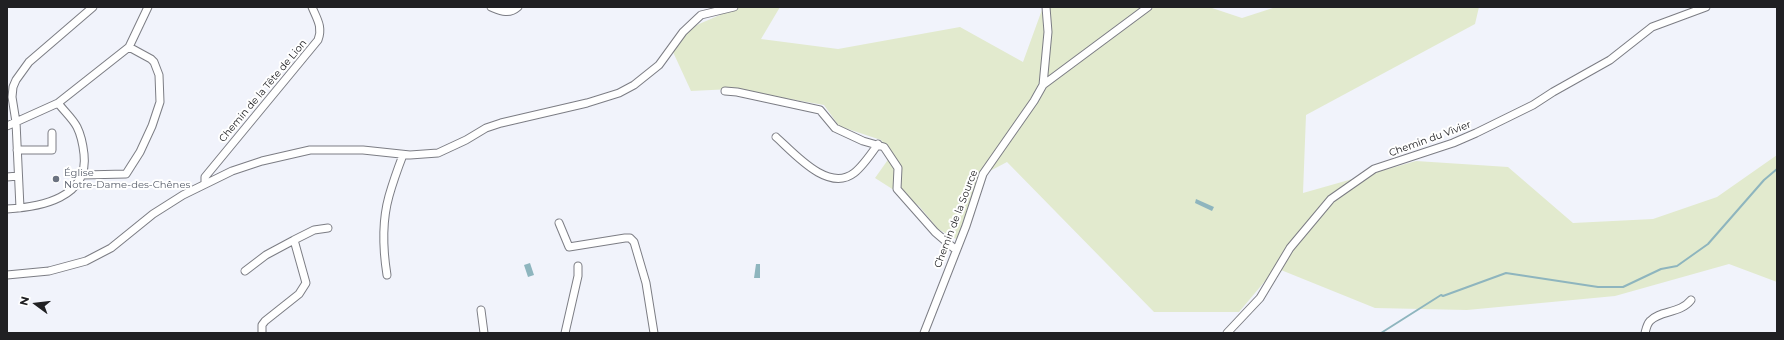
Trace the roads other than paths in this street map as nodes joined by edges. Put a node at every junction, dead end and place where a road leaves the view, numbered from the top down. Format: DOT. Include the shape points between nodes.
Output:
graph roads {
  1 [pos="93,7"];
  2 [pos="148,7"];
  3 [pos="312,7"];
  4 [pos="492,7"];
  5 [pos="518,7"];
  6 [pos="734,7"];
  7 [pos="1046,7"];
  8 [pos="1148,7"];
  9 [pos="1706,7"];
  10 [pos="129,47"];
  11 [pos="1043,86"];
  12 [pos="725,91"];
  13 [pos="58,103"];
  14 [pos="16,122"];
  15 [pos="7,126"];
  16 [pos="52,133"];
  17 [pos="776,137"];
  18 [pos="878,144"];
  19 [pos="18,150"];
  20 [pos="403,155"];
  21 [pos="83,175"];
  22 [pos="18,176"];
  23 [pos="7,177"];
  24 [pos="205,183"];
  25 [pos="20,208"];
  26 [pos="7,209"];
  27 [pos="559,223"];
  28 [pos="328,228"];
  29 [pos="294,240"];
  30 [pos="956,250"];
  31 [pos="578,266"];
  32 [pos="246,271"];
  33 [pos="7,275"];
  34 [pos="387,275"];
  35 [pos="1691,300"];
  36 [pos="482,310"];
  37 [pos="262,333"];
  38 [pos="484,333"];
  39 [pos="565,333"];
  40 [pos="654,333"];
  41 [pos="924,333"];
  42 [pos="1227,333"];
  43 [pos="1645,333"];
  1 -- 14 [label="street" via="21,71 13,87 12,97"];
  2 -- 10 [label="street"];
  3 -- 24 [label="street, Chemin de la Tête de Lion" via="320,26 318,40 205,177"];
  4 -- 5 [label="street" via="507,12"];
  6 -- 20 [label="street" via="713,11 697,18 683,32 659,66 619,93 486,128 438,153"];
  7 -- 11 [label="street, Chemin de la Source" via="1048,32"];
  8 -- 11 [label="street"];
  9 -- 42 [label="street, Chemin du Vivier" via="1652,27 1610,60 1533,105 1476,133 1374,169 1331,199 1295,241 1260,298"];
  10 -- 13 [label="street"];
  10 -- 21 [label="street" via="154,62 160,83 160,102 156,115 140,152 126,174"];
  11 -- 30 [label="street, Chemin de la Source" via="983,174"];
  12 -- 18 [label="street" via="820,110 834,128 863,141"];
  13 -- 14 [label="street"];
  13 -- 21 [label="street" via="77,126 81,137"];
  14 -- 15 [label="street"];
  14 -- 19 [label="street"];
  16 -- 19 [label="street" via="52,150"];
  17 -- 18 [label="street" via="821,175 833,179 844,178 854,173"];
  18 -- 30 [label="street" via="884,147 898,168 897,189 935,232"];
  19 -- 22 [label="street"];
  20 -- 24 [label="street" via="362,150 310,150 262,161"];
  20 -- 34 [label="street" via="388,196 384,253"];
  21 -- 25 [label="street" via="62,198"];
  22 -- 23 [label="street"];
  22 -- 25 [label="street"];
  24 -- 33 [label="street" via="154,214 110,248 86,261 49,271"];
  25 -- 26 [label="street"];
  27 -- 40 [label="street" via="569,247 625,238 630,238 634,242 646,283"];
  28 -- 29 [label="street" via="314,230"];
  29 -- 32 [label="street" via="266,254"];
  29 -- 37 [label="street" via="306,284 299,294 262,325"];
  30 -- 41 [label="street, Chemin de la Source"];
  31 -- 39 [label="street"];
  35 -- 43 [label="street" via="1686,306 1654,318 1649,322"];
  36 -- 38 [label="street"];
}
